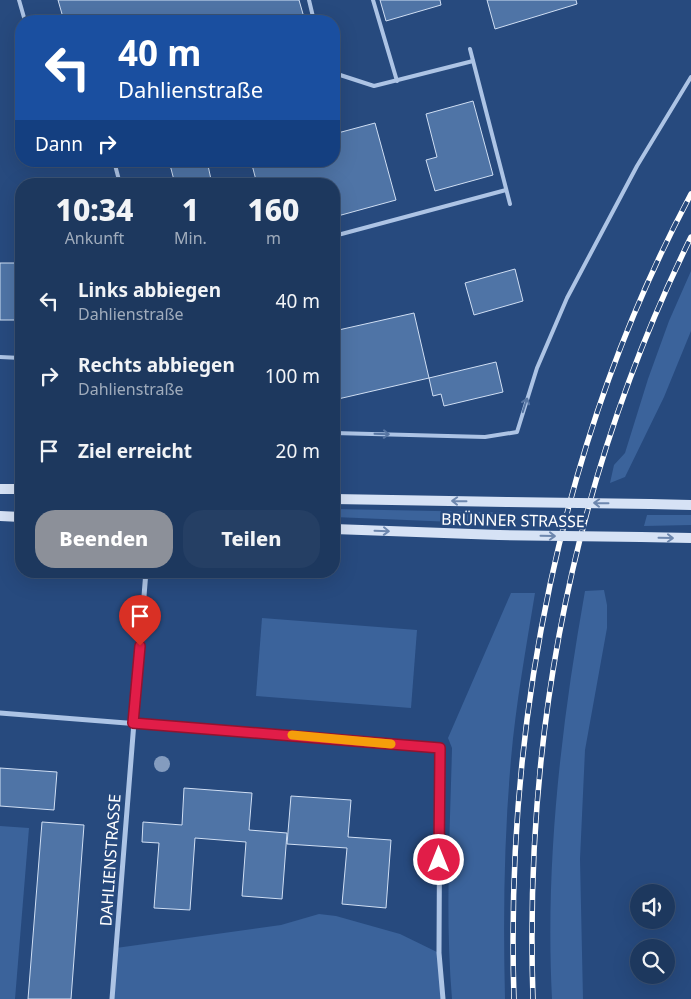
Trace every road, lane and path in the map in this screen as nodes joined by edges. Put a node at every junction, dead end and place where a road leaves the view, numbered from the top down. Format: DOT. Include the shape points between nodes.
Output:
graph roads {
  1 [pos="19,0"];
  2 [pos="309,0"];
  3 [pos="373,0"];
  4 [pos="23,15"];
  5 [pos="313,15"];
  6 [pos="470,49"];
  7 [pos="473,61"];
  8 [pos="340,75"];
  9 [pos="691,76"];
  10 [pos="397,81"];
  11 [pos="506,190"];
  12 [pos="510,204"];
  13 [pos="340,234"];
  14 [pos="0,357"];
  15 [pos="15,358"];
  16 [pos="340,433"];
  17 [pos="0,489"];
  18 [pos="15,489"];
  19 [pos="340,499"];
  20 [pos="691,505"];
  21 [pos="0,516"];
  22 [pos="15,517"];
  23 [pos="340,529"];
  24 [pos="691,538"];
  25 [pos="145,578"];
  26 [pos="0,713"];
  27 [pos="133,723"];
  28 [pos="112,999"];
  29 [pos="443,999"];
  1 -- 4 [label="lane"];
  2 -- 5 [label="lane"];
  3 -- 10 [label="lane"];
  6 -- 7 [label="lane"];
  7 -- 10 [label="lane"];
  7 -- 11 [label="lane"];
  8 -- 10 [label="lane" via="374,86"];
  16 -- 9 [label="lane, one-way" via="485,437 517,432 537,368 567,298 637,166"];
  11 -- 12 [label="lane"];
  11 -- 13 [label="lane"];
  14 -- 15 [label="lane"];
  17 -- 18 [label="main road"];
  20 -- 19 [label="main road, BRÜNNER STRASSE, one-way, bridge"];
  21 -- 22 [label="main road"];
  23 -- 24 [label="main road, BRÜNNER STRASSE, one-way, bridge" via="499,536"];
  25 -- 27 [label="street, DAHLIENSTRASSE"];
  26 -- 27 [label="street"];
  27 -- 28 [label="street, DAHLIENSTRASSE"];
  27 -- 29 [label="street" via="440,748 439,953"];
}
